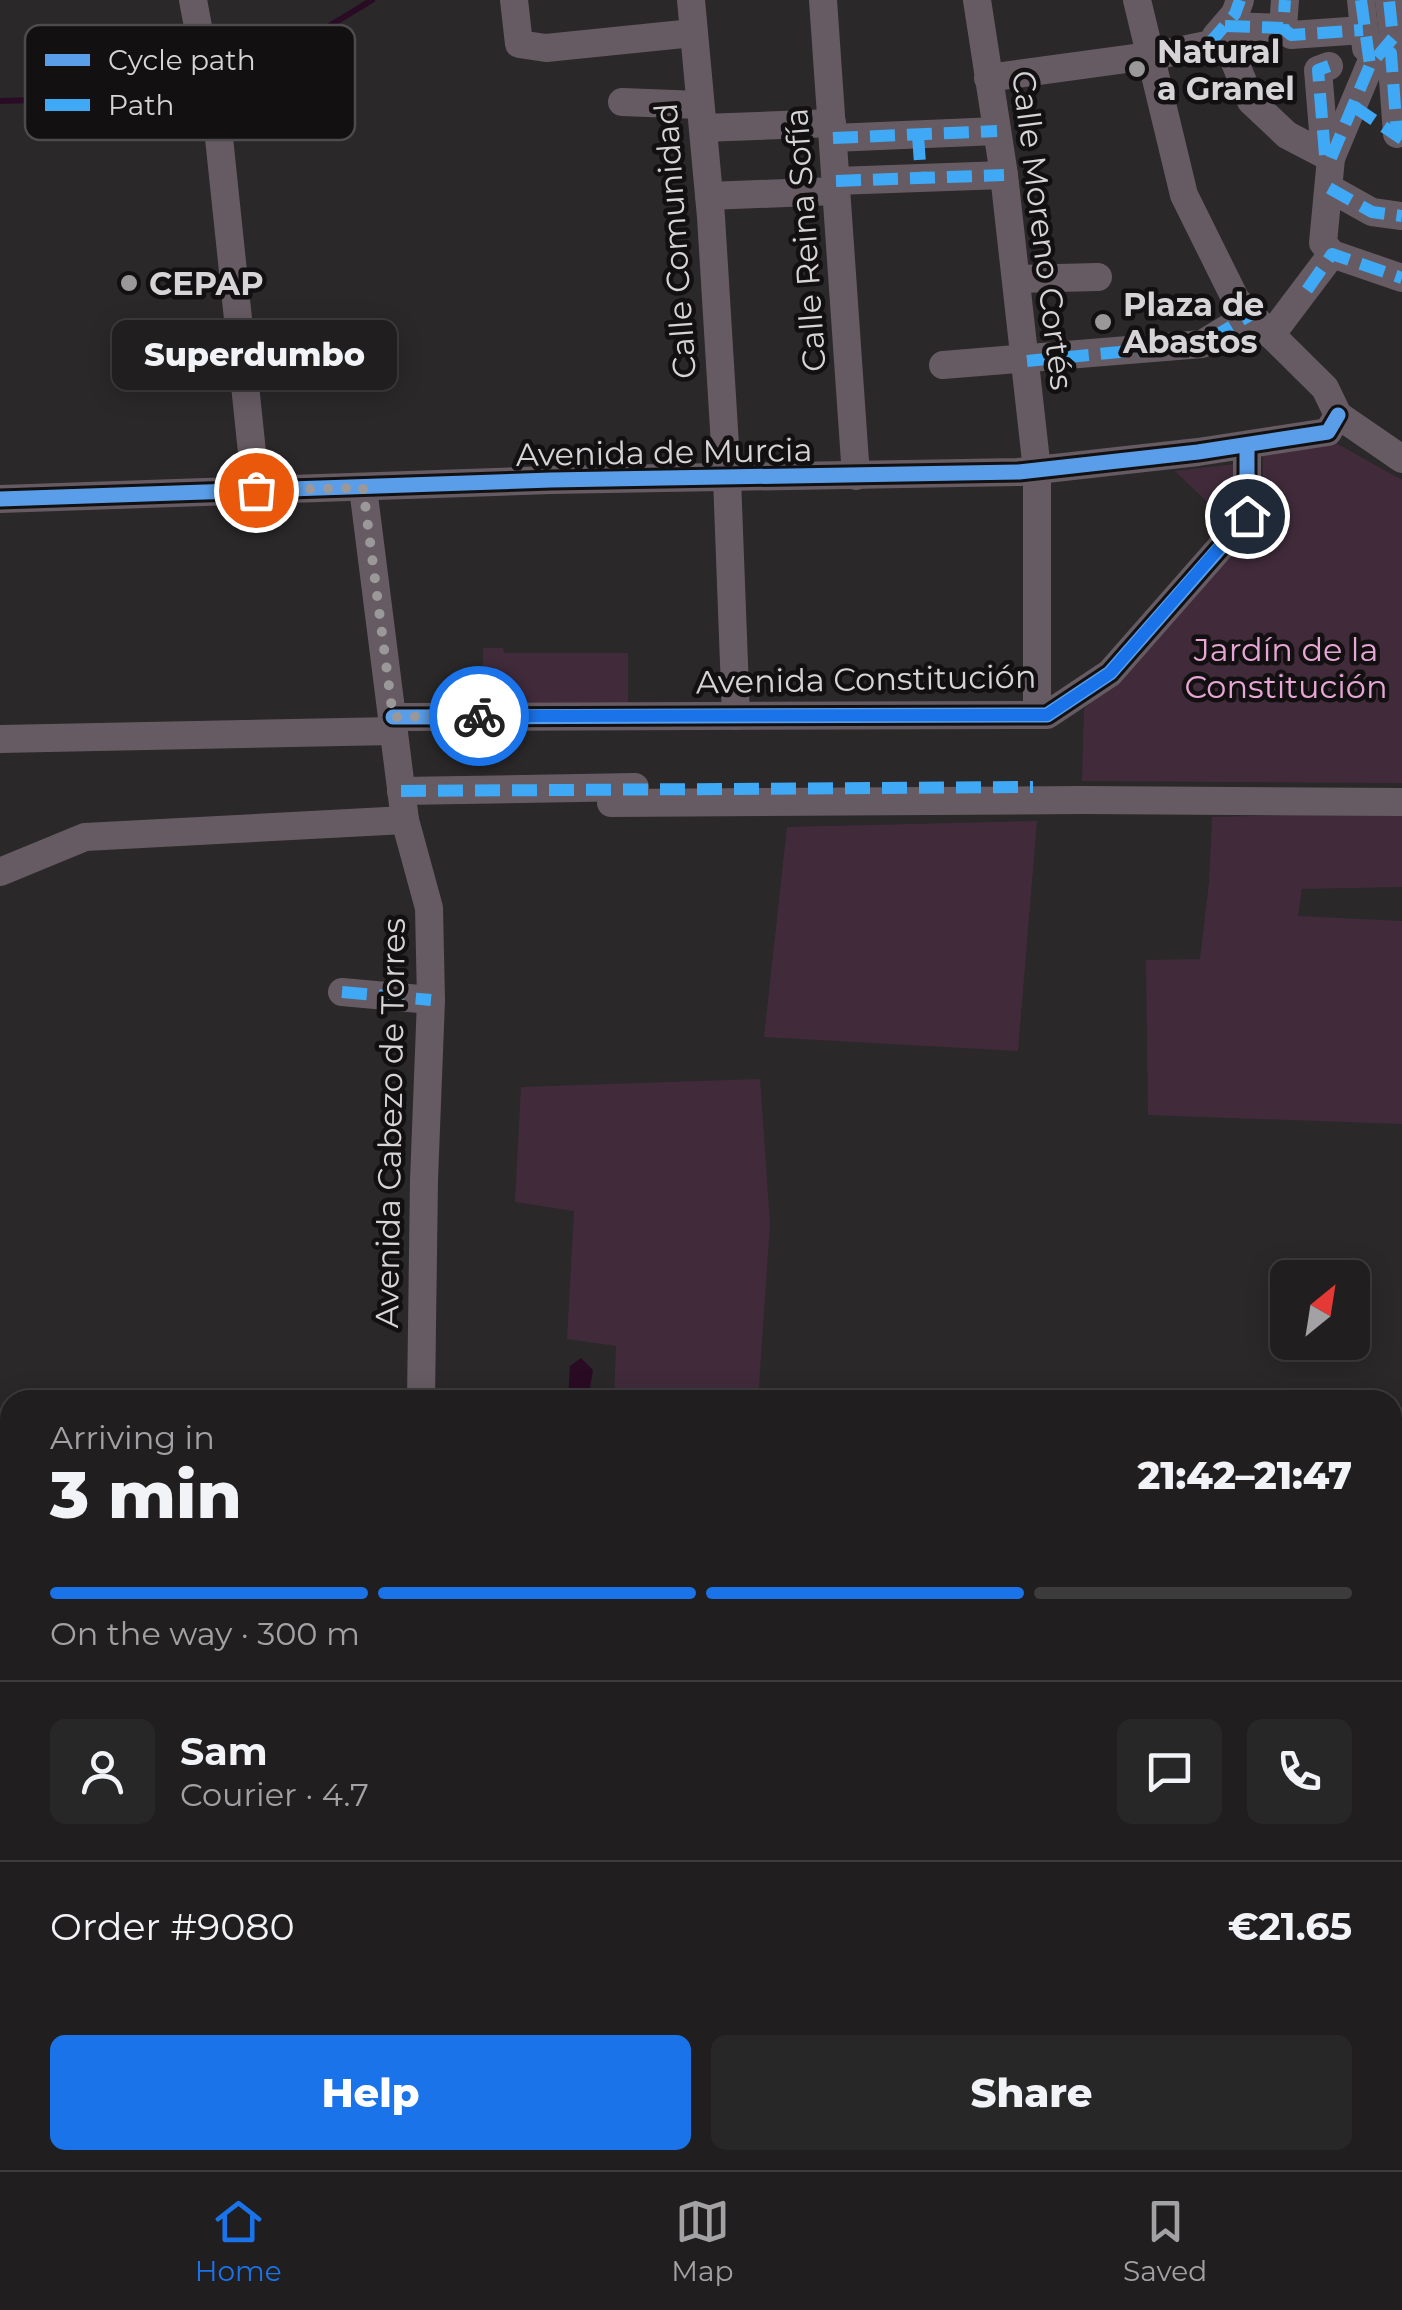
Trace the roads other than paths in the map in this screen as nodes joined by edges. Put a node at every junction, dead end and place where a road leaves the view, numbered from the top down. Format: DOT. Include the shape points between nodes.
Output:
graph roads {
  1 [pos="193,0"];
  2 [pos="514,0"];
  3 [pos="691,0"];
  4 [pos="824,0"];
  5 [pos="977,0"];
  6 [pos="1137,0"];
  7 [pos="1240,0"];
  8 [pos="1360,0"];
  9 [pos="1389,0"];
  10 [pos="1284,14"];
  11 [pos="198,25"];
  12 [pos="1363,30"];
  13 [pos="693,33"];
  14 [pos="1220,37"];
  15 [pos="1388,47"];
  16 [pos="1150,56"];
  17 [pos="1329,66"];
  18 [pos="988,78"];
  19 [pos="1398,85"];
  20 [pos="622,102"];
  21 [pos="1353,106"];
  22 [pos="701,117"];
  23 [pos="996,131"];
  24 [pos="918,135"];
  25 [pos="1400,136"];
  26 [pos="220,140"];
  27 [pos="1328,157"];
  28 [pos="832,158"];
  29 [pos="1004,175"];
  30 [pos="921,178"];
  31 [pos="1329,188"];
  32 [pos="709,196"];
  33 [pos="1402,216"];
  34 [pos="1332,254"];
  35 [pos="1098,277"];
  36 [pos="1402,278"];
  37 [pos="1017,280"];
  38 [pos="1261,325"];
  39 [pos="1027,361"];
  40 [pos="943,365"];
  41 [pos="1332,424"];
  42 [pos="1248,445"];
  43 [pos="1402,458"];
  44 [pos="1037,470"];
  45 [pos="856,476"];
  46 [pos="727,478"];
  47 [pos="363,488"];
  48 [pos="256,490"];
  49 [pos="0,500"];
  50 [pos="1038,715"];
  51 [pos="736,716"];
  52 [pos="393,724"];
  53 [pos="0,739"];
  54 [pos="1033,787"];
  55 [pos="401,791"];
  56 [pos="611,802"];
  57 [pos="1402,802"];
  58 [pos="405,820"];
  59 [pos="0,872"];
  60 [pos="342,992"];
  61 [pos="431,1000"];
  62 [pos="421,1390"];
  1 -- 11 [label="street"];
  2 -- 13 [label="street" via="518,44 546,48"];
  3 -- 13 [label="street, Calle Comunidad"];
  4 -- 28 [label="street, Calle Reina Sofía"];
  5 -- 18 [label="street, Calle Moreno Cortés"];
  6 -- 16 [label="street"];
  7 -- 14 [label="street"];
  8 -- 12 [label="street"];
  9 -- 15 [label="street"];
  10 -- 12 [label="street" via="1291,36"];
  10 -- 14 [label="street"];
  12 -- 15 [label="street"];
  13 -- 22 [label="street, Calle Comunidad"];
  14 -- 16 [label="street"];
  14 -- 27 [label="street" via="1251,101 1288,135"];
  15 -- 19 [label="street"];
  15 -- 21 [label="street"];
  16 -- 18 [label="street"];
  16 -- 38 [label="street" via="1184,195 1236,300"];
  17 -- 27 [label="street" via="1318,70"];
  18 -- 23 [label="street, Calle Moreno Cortés"];
  19 -- 25 [label="street"];
  20 -- 22 [label="street"];
  21 -- 25 [label="street"];
  21 -- 27 [label="street"];
  22 -- 28 [label="street"];
  22 -- 32 [label="street, Calle Comunidad" via="712,161"];
  23 -- 24 [label="street"];
  23 -- 29 [label="street, Calle Moreno Cortés"];
  24 -- 28 [label="street"];
  24 -- 30 [label="street"];
  26 -- 48 [label="street"];
  27 -- 31 [label="street"];
  28 -- 30 [label="street"];
  28 -- 32 [label="street"];
  28 -- 45 [label="street, Calle Reina Sofía"];
  29 -- 30 [label="street"];
  29 -- 37 [label="street, Calle Moreno Cortés"];
  31 -- 33 [label="street" via="1372,212"];
  31 -- 34 [label="street" via="1322,243"];
  32 -- 46 [label="street, Calle Comunidad"];
  34 -- 36 [label="street"];
  34 -- 38 [label="street"];
  35 -- 37 [label="street"];
  37 -- 39 [label="street, Calle Moreno Cortés"];
  38 -- 39 [label="street" via="1202,344"];
  38 -- 41 [label="street" via="1325,388"];
  39 -- 40 [label="street"];
  39 -- 44 [label="street, Calle Moreno Cortés"];
  41 -- 42 [label="street, Avenida de Murcia"];
  41 -- 43 [label="street"];
  42 -- 44 [label="street, Avenida de Murcia"];
  42 -- 50 [label="street, Avenida Constitución" via="1247,516 1110,673"];
  44 -- 45 [label="street, Avenida de Murcia"];
  44 -- 50 [label="street, Calle Moreno Cortés"];
  45 -- 46 [label="street, Avenida de Murcia"];
  46 -- 47 [label="street, Avenida de Murcia"];
  46 -- 51 [label="street, Calle Comunidad"];
  47 -- 48 [label="street, Avenida de Murcia"];
  47 -- 52 [label="street, Avenida Cabezo de Torres"];
  48 -- 49 [label="street, Avenida de Murcia"];
  50 -- 51 [label="street, Avenida Constitución"];
  51 -- 52 [label="street, Avenida Constitución"];
  52 -- 53 [label="street, Avenida Constitución"];
  52 -- 55 [label="street, Avenida Cabezo de Torres"];
  54 -- 55 [label="street"];
  55 -- 58 [label="street, Avenida Cabezo de Torres"];
  56 -- 57 [label="street"];
  58 -- 59 [label="street" via="86,837"];
  58 -- 61 [label="street, Avenida Cabezo de Torres" via="429,908"];
  60 -- 61 [label="street"];
  61 -- 62 [label="street, Avenida Cabezo de Torres"];
}
